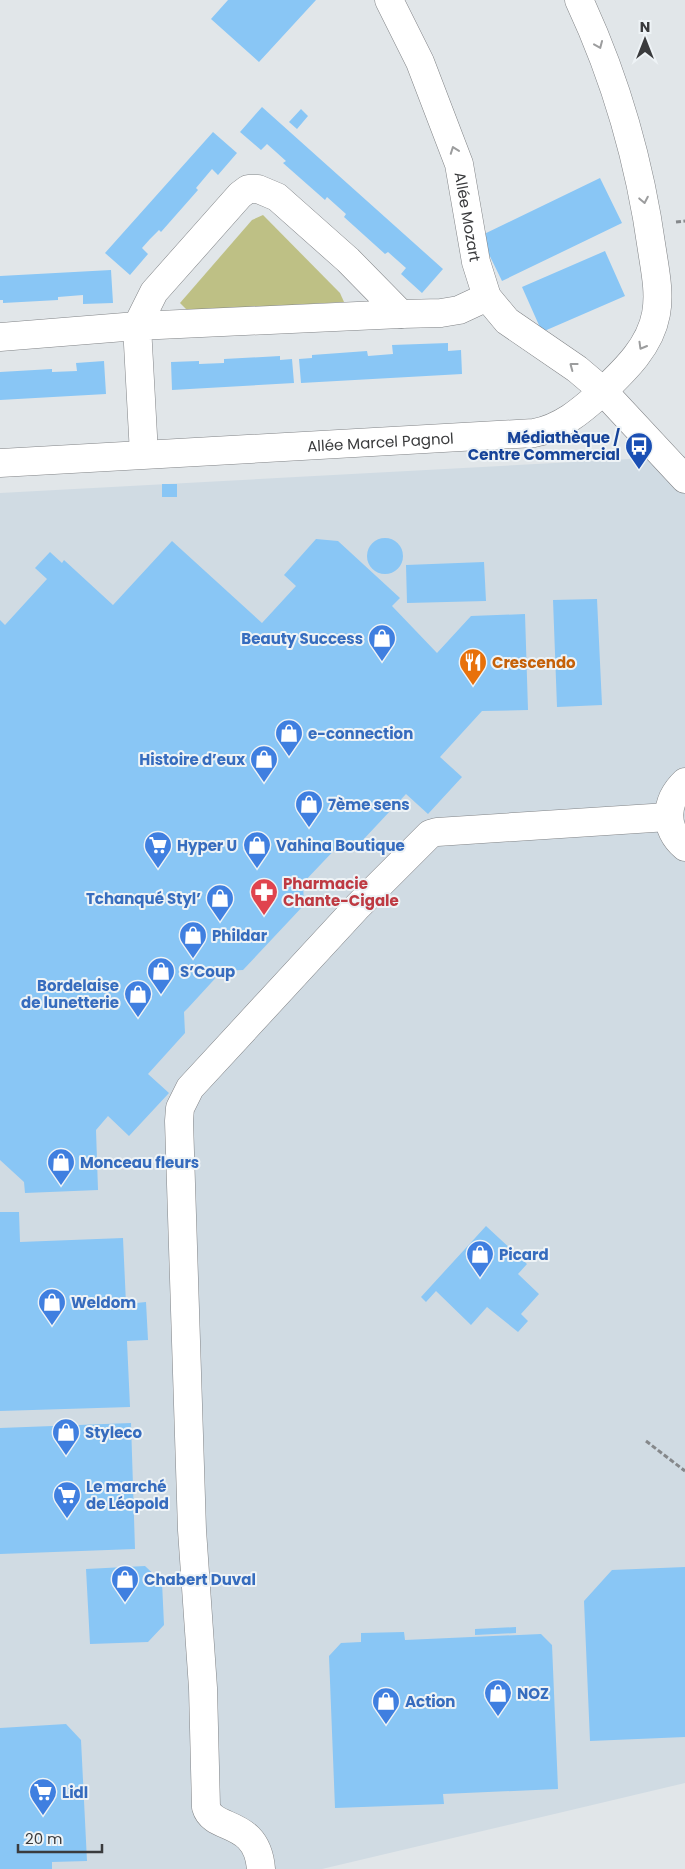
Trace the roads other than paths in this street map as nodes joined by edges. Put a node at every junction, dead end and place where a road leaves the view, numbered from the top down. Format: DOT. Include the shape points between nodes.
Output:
graph roads {
  1 [pos="579,0"];
  2 [pos="392,1"];
  3 [pos="487,297"];
  4 [pos="400,314"];
  5 [pos="137,326"];
  6 [pos="0,337"];
  7 [pos="603,391"];
  8 [pos="144,454"];
  9 [pos="0,463"];
  10 [pos="685,479"];
  11 [pos="685,782"];
  12 [pos="668,817"];
  13 [pos="685,847"];
  14 [pos="260,1869"];
  1 -- 7 [label="street, one-way" via="602,52 634,151 657,286 656,313 642,348"];
  3 -- 2 [label="street, Allée Mozart, one-way" via="480,281 459,164 420,62"];
  3 -- 4 [label="street" via="459,310"];
  7 -- 3 [label="street, Allée Mozart, one-way" via="507,321"];
  4 -- 5 [label="street"];
  4 -- 5 [label="street" via="348,260 277,197 258,189 248,189 240,194 154,292"];
  5 -- 6 [label="street"];
  5 -- 8 [label="street"];
  7 -- 8 [label="street, Allée Marcel Pagnol" via="562,424 534,433"];
  7 -- 10 [label="street, Allée Mozart"];
  8 -- 9 [label="street, Allée Marcel Pagnol"];
  11 -- 12 [label="street" via="676,790"];
  12 -- 13 [label="street" via="672,830"];
  12 -- 14 [label="street" via="430,834 358,906 190,1088 180,1108 186,1369 206,1808 212,1818 238,1828 249,1837"];
}
